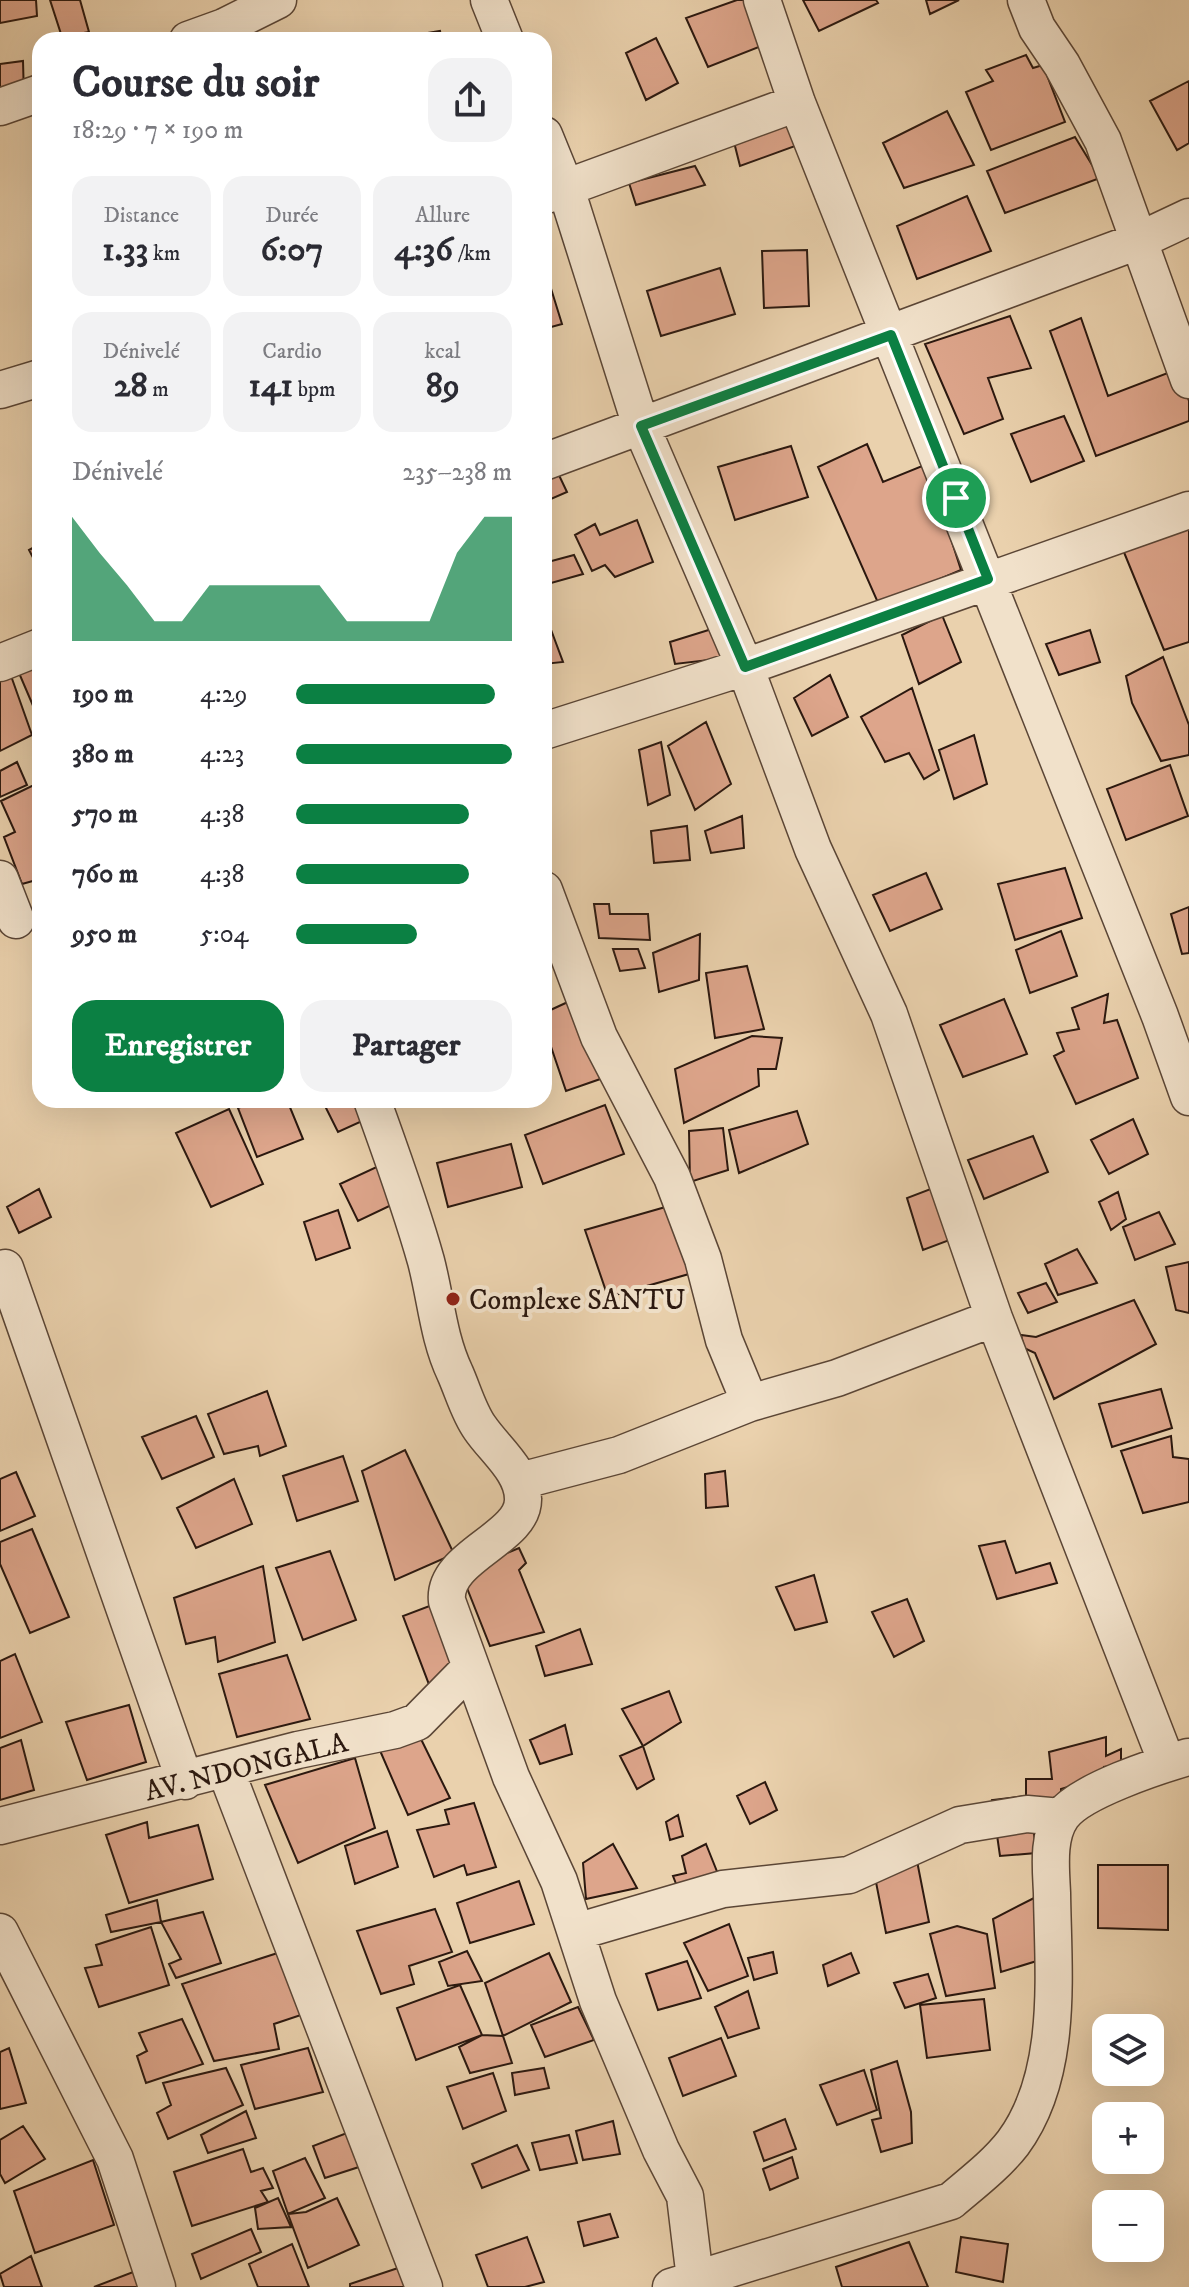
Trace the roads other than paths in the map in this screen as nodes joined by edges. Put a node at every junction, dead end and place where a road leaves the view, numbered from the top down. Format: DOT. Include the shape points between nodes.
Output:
graph roads {
  1 [pos="278,0"];
  2 [pos="489,0"];
  3 [pos="762,0"];
  4 [pos="1026,0"];
  5 [pos="210,32"];
  6 [pos="502,32"];
  7 [pos="32,96"];
  8 [pos="797,103"];
  9 [pos="0,107"];
  10 [pos="555,192"];
  11 [pos="1189,217"];
  12 [pos="1138,241"];
  13 [pos="891,335"];
  14 [pos="32,380"];
  15 [pos="1189,380"];
  16 [pos="0,390"];
  17 [pos="641,426"];
  18 [pos="552,459"];
  19 [pos="1189,510"];
  20 [pos="988,579"];
  21 [pos="32,650"];
  22 [pos="0,663"];
  23 [pos="745,667"];
  24 [pos="552,728"];
  25 [pos="0,879"];
  26 [pos="552,912"];
  27 [pos="19,919"];
  28 [pos="1175,1014"];
  29 [pos="1189,1097"];
  30 [pos="375,1108"];
  31 [pos="5,1268"];
  32 [pos="994,1318"];
  33 [pos="750,1403"];
  34 [pos="520,1481"];
  35 [pos="471,1667"];
  36 [pos="1178,1760"];
  37 [pos="226,1771"];
  38 [pos="185,1781"];
  39 [pos="1061,1817"];
  40 [pos="0,1826"];
  41 [pos="0,1932"];
  42 [pos="576,1932"];
  43 [pos="683,2283"];
  44 [pos="157,2287"];
  45 [pos="424,2287"];
  1 -- 5 [label="street"];
  2 -- 6 [label="street"];
  3 -- 8 [label="street"];
  4 -- 12 [label="street" via="1103,141"];
  7 -- 9 [label="street"];
  8 -- 10 [label="street"];
  8 -- 13 [label="street"];
  10 -- 17 [label="street"];
  11 -- 12 [label="street"];
  12 -- 13 [label="street"];
  12 -- 15 [label="street"];
  13 -- 17 [label="street"];
  13 -- 20 [label="street"];
  14 -- 16 [label="street"];
  17 -- 18 [label="street"];
  17 -- 23 [label="street"];
  19 -- 20 [label="street"];
  20 -- 23 [label="street"];
  20 -- 28 [label="street"];
  21 -- 22 [label="street"];
  23 -- 24 [label="street"];
  23 -- 32 [label="street" via="813,849 889,1014"];
  25 -- 27 [label="street"];
  26 -- 33 [label="street" via="591,1020 672,1177 703,1259 724,1340"];
  28 -- 29 [label="street"];
  30 -- 34 [label="street" via="419,1235 450,1363 478,1426"];
  31 -- 38 [label="street"];
  32 -- 33 [label="street" via="837,1378"];
  32 -- 36 [label="street"];
  33 -- 34 [label="street" via="619,1455"];
  34 -- 35 [label="street" via="523,1507 448,1581 447,1601"];
  35 -- 37 [label="street, AV. NDONGALA" via="417,1722"];
  35 -- 42 [label="street"];
  36 -- 39 [label="street" via="1077,1802"];
  37 -- 38 [label="street, AV. NDONGALA"];
  37 -- 45 [label="street"];
  38 -- 40 [label="street, AV. NDONGALA"];
  39 -- 42 [label="street" via="1027,1814 960,1825 849,1875 723,1889"];
  39 -- 43 [label="street" via="1051,1857 1053,1998 1046,2054 1038,2093 1013,2143 951,2201"];
  41 -- 44 [label="street" via="115,2159"];
  42 -- 43 [label="street" via="634,2090 685,2196"];
}
